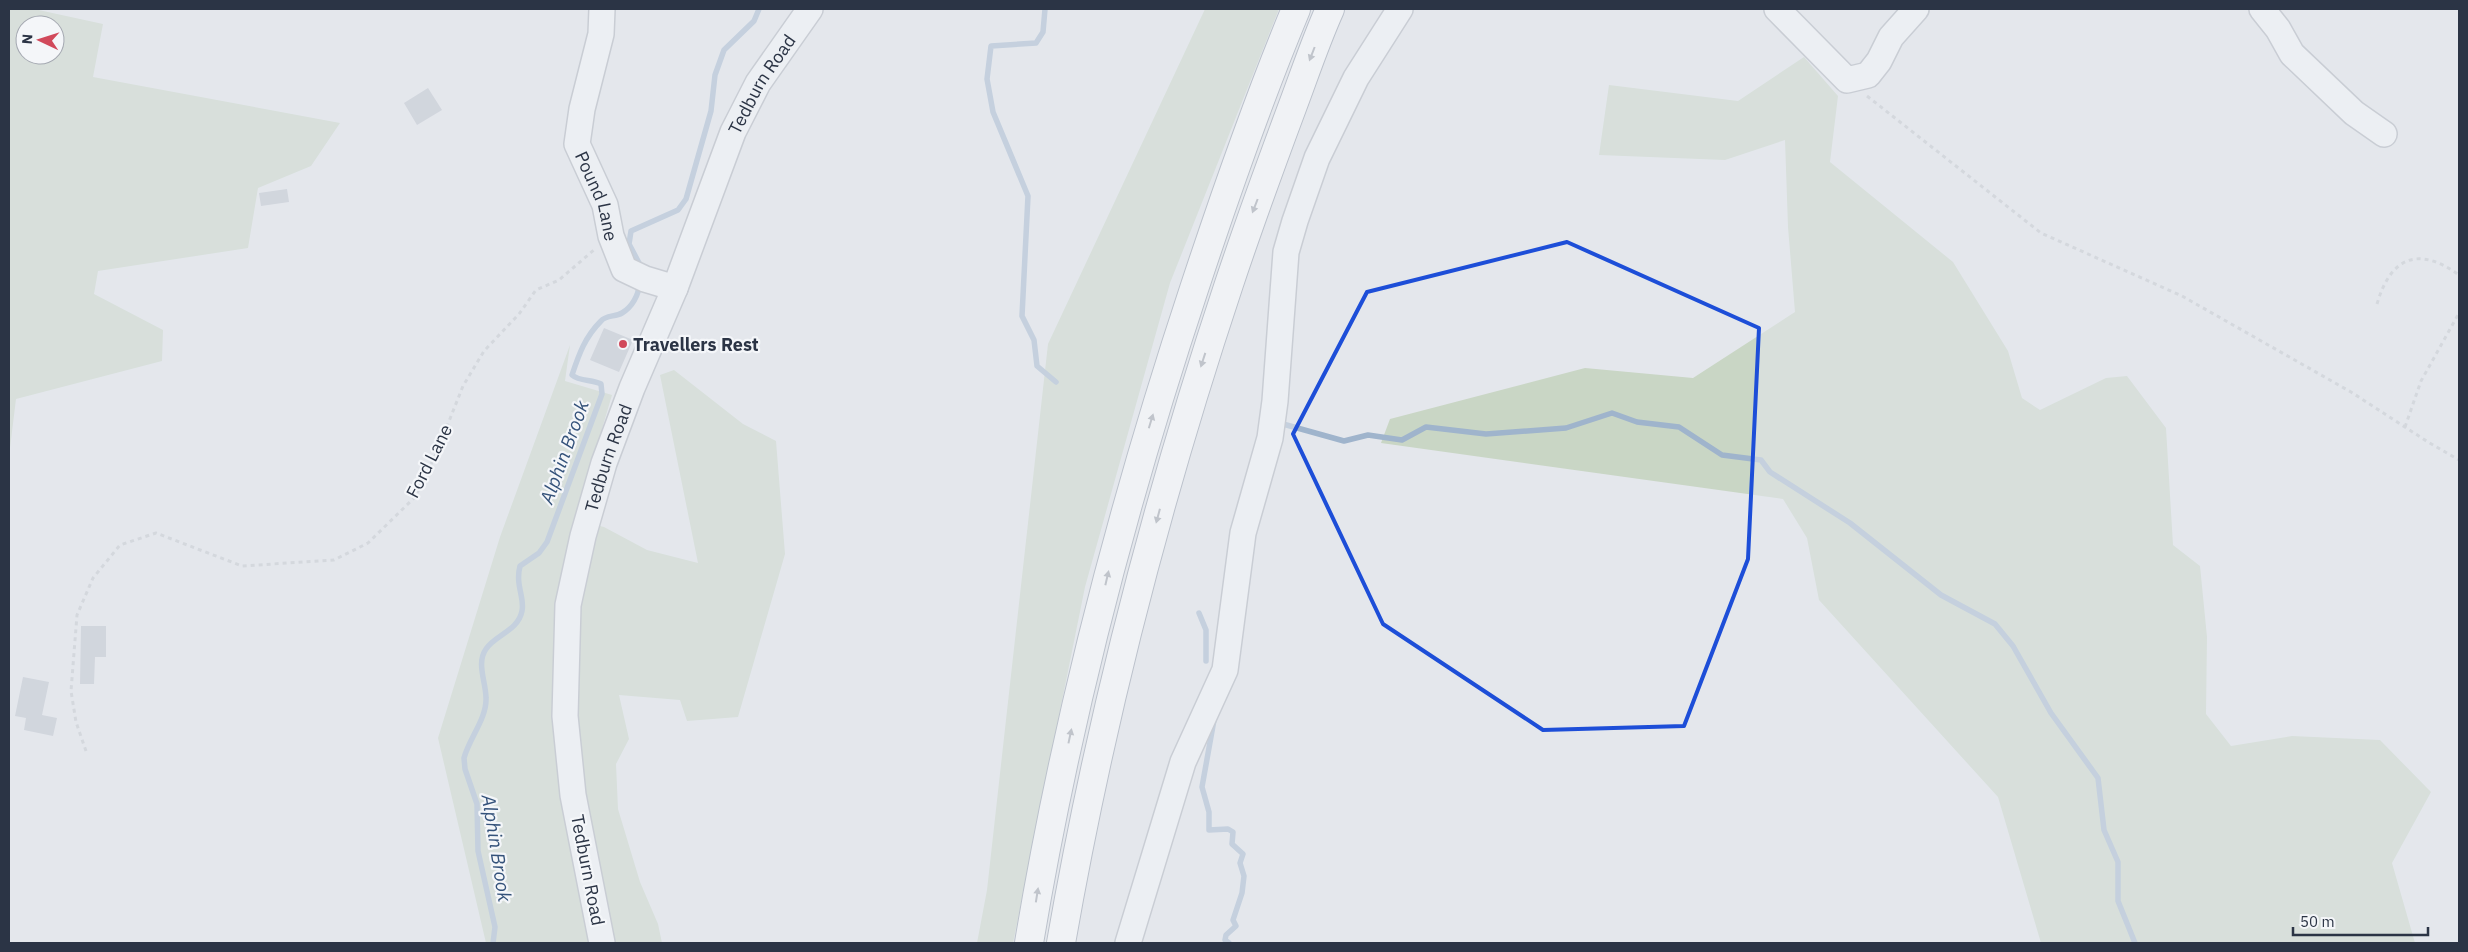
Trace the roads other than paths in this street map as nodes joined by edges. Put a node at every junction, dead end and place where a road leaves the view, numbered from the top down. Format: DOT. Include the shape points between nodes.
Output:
graph roads {
  1 [pos="602,9"];
  2 [pos="810,9"];
  3 [pos="1296,9"];
  4 [pos="1330,9"];
  5 [pos="1400,9"];
  6 [pos="1777,9"];
  7 [pos="1916,9"];
  8 [pos="2262,9"];
  9 [pos="2384,134"];
  10 [pos="675,288"];
  11 [pos="602,943"];
  12 [pos="1029,943"];
  13 [pos="1061,943"];
  14 [pos="1128,943"];
  1 -- 10 [label="street, Pound Lane" via="601,34 582,109 577,144 605,205 611,236 635,274"];
  2 -- 10 [label="street, Tedburn Road" via="758,83 733,132"];
  12 -- 3 [label="highway, one-way" via="1042,865 1076,714 1110,567 1145,440 1213,232"];
  4 -- 13 [label="highway, one-way" via="1252,215 1198,375 1165,488 1115,677"];
  5 -- 14 [label="street" via="1356,78 1317,158 1295,221 1286,252 1270,438 1243,533 1225,670 1183,762"];
  6 -- 7 [label="street" via="1847,80 1868,75 1891,37"];
  8 -- 9 [label="street" via="2297,60 2354,113"];
  10 -- 11 [label="street, Tedburn Road" via="604,463 568,605 565,716 573,796"];
}
